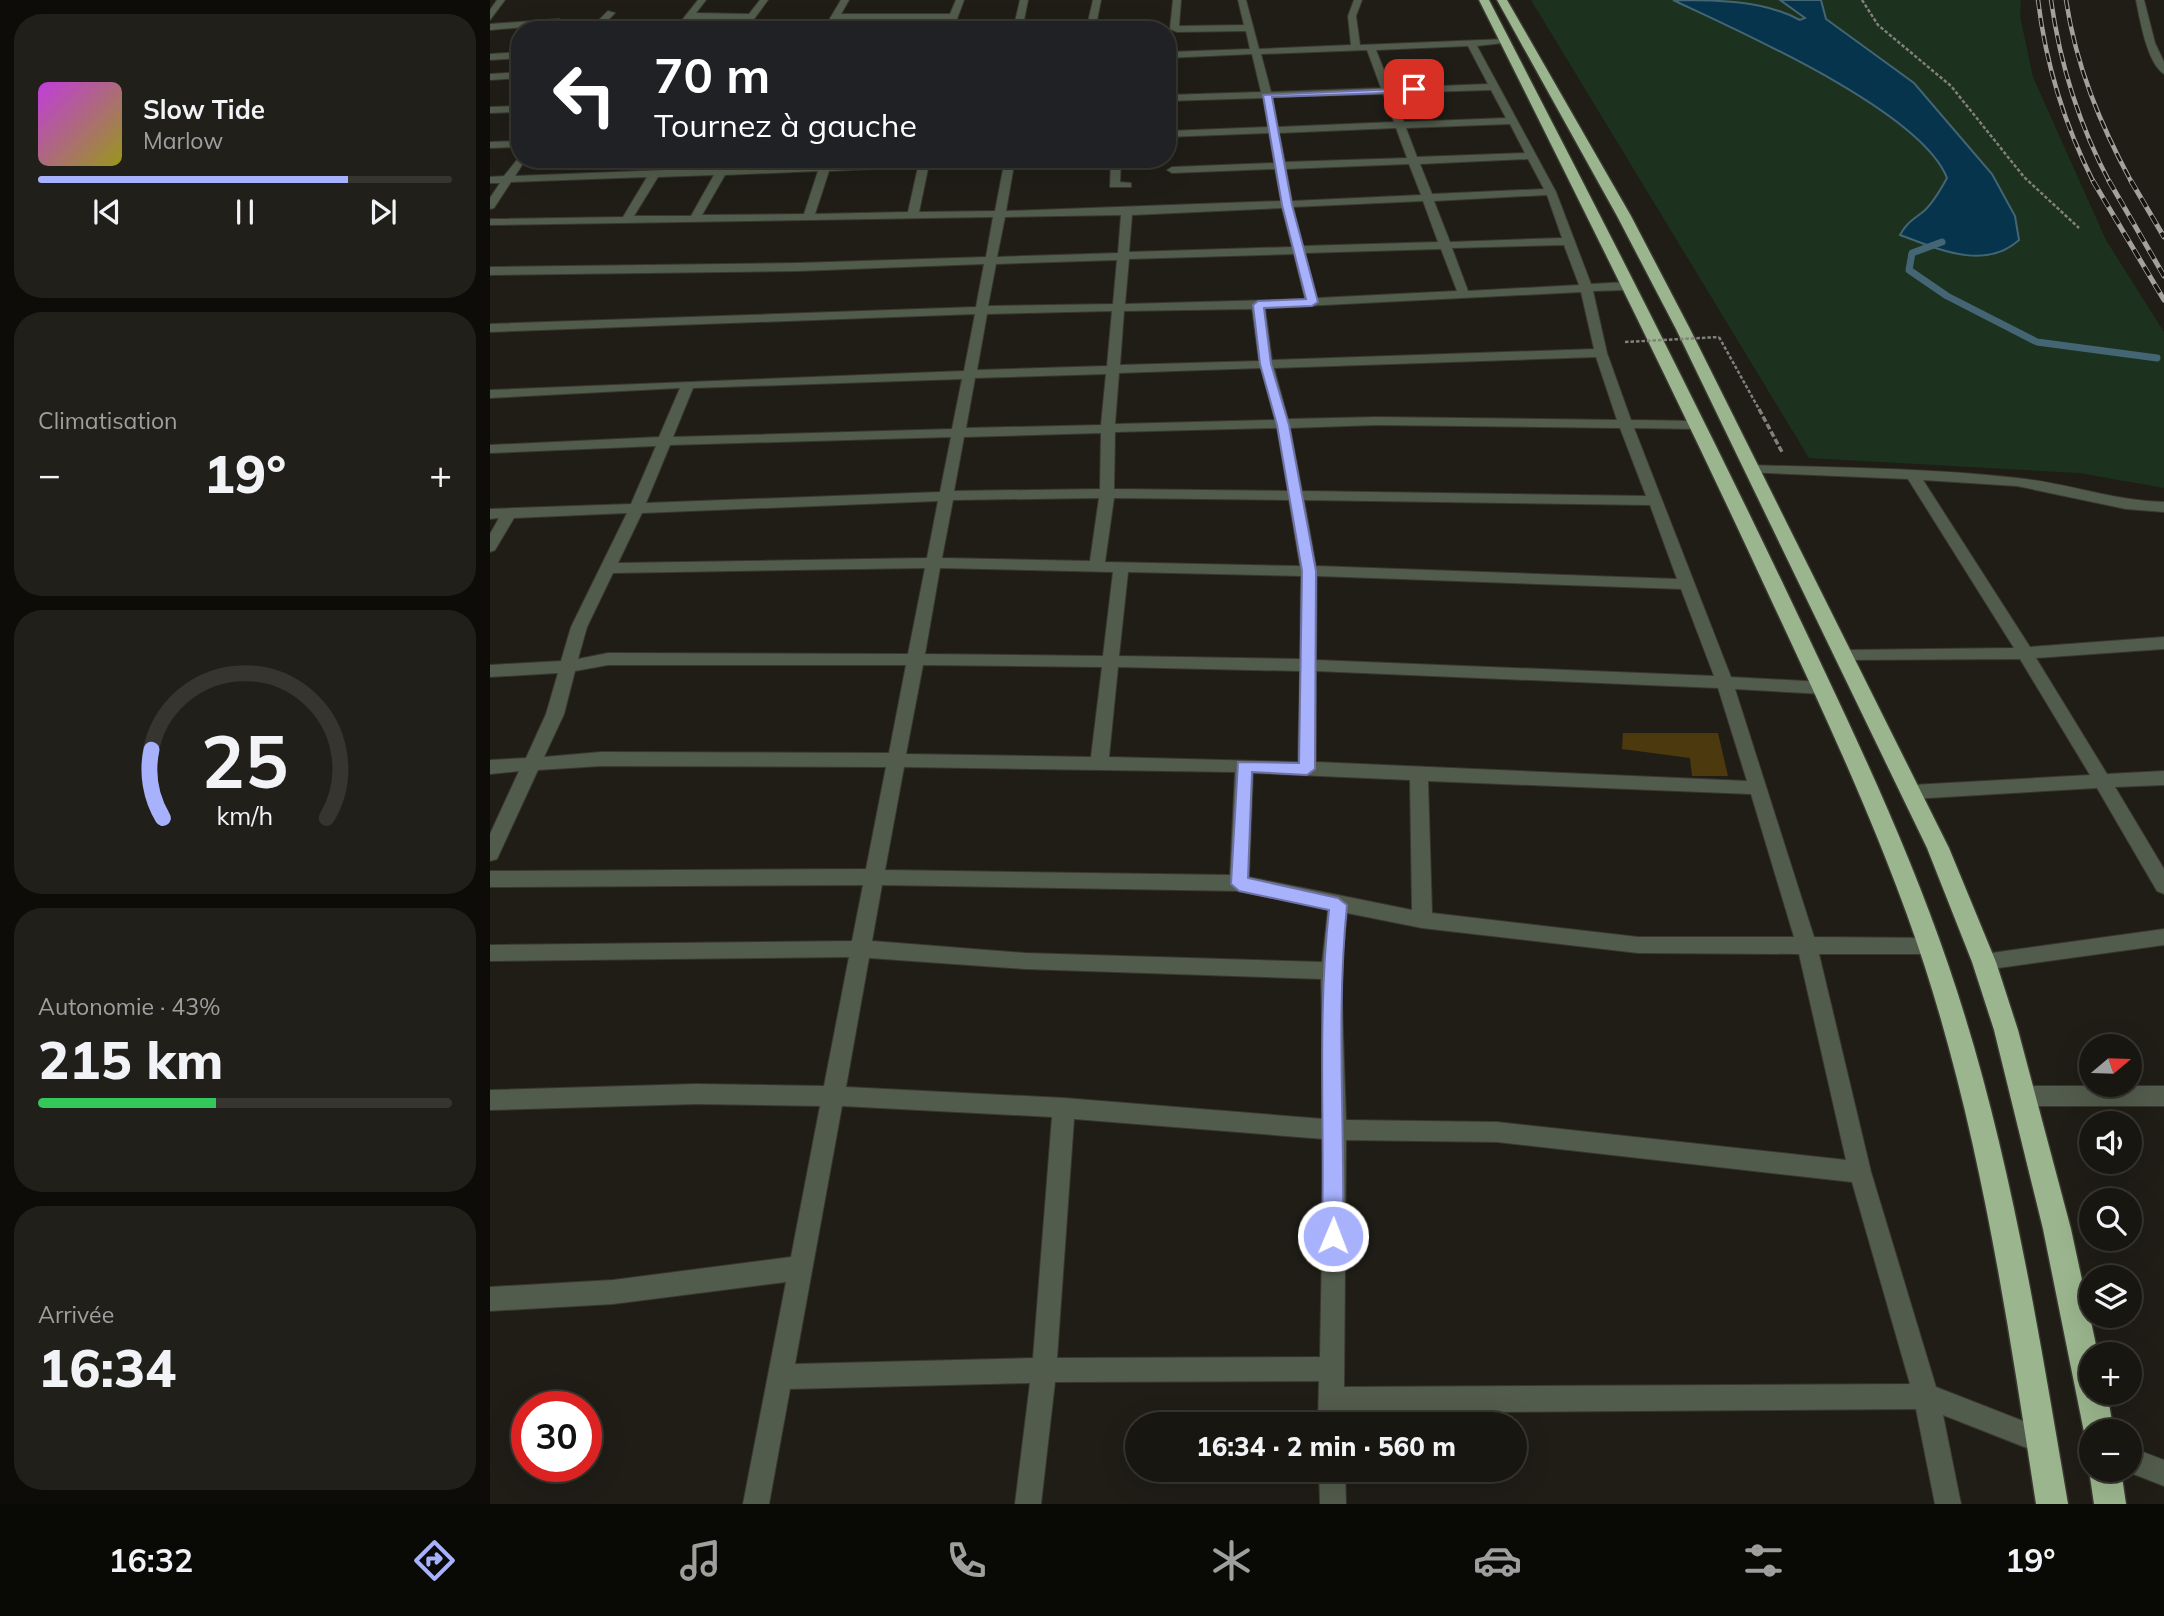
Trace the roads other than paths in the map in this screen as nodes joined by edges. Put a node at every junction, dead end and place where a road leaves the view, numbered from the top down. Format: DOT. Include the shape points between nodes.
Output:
graph roads {
  1 [pos="501,0"];
  2 [pos="702,0"];
  3 [pos="764,0"];
  4 [pos="845,0"];
  5 [pos="960,0"];
  6 [pos="1024,0"];
  7 [pos="1097,0"];
  8 [pos="1177,0"];
  9 [pos="1242,0"];
  10 [pos="1358,0"];
  11 [pos="1485,0"];
  12 [pos="1502,0"];
  13 [pos="2140,0"];
  14 [pos="611,13"];
  15 [pos="689,16"];
  16 [pos="490,17"];
  17 [pos="752,17"];
  18 [pos="834,17"];
  19 [pos="952,17"];
  20 [pos="603,21"];
  21 [pos="685,21"];
  22 [pos="749,21"];
  23 [pos="832,21"];
  24 [pos="951,21"];
  25 [pos="1019,21"];
  26 [pos="1092,21"];
  27 [pos="1174,21"];
  28 [pos="511,25"];
  29 [pos="490,27"];
  30 [pos="1176,28"];
  31 [pos="1251,28"];
  32 [pos="1506,42"];
  33 [pos="1471,43"];
  34 [pos="1371,48"];
  35 [pos="1356,49"];
  36 [pos="1256,53"];
  37 [pos="1176,55"];
  38 [pos="511,56"];
  39 [pos="490,57"];
  40 [pos="2164,71"];
  41 [pos="511,76"];
  42 [pos="490,77"];
  43 [pos="1494,87"];
  44 [pos="1387,90"];
  45 [pos="1267,95"];
  46 [pos="1176,98"];
  47 [pos="511,109"];
  48 [pos="490,110"];
  49 [pos="1514,121"];
  50 [pos="1400,124"];
  51 [pos="1274,130"];
  52 [pos="1176,134"];
  53 [pos="511,144"];
  54 [pos="490,145"];
  55 [pos="1532,156"];
  56 [pos="1414,161"];
  57 [pos="1281,167"];
  58 [pos="515,168"];
  59 [pos="724,168"];
  60 [pos="784,168"];
  61 [pos="825,168"];
  62 [pos="923,168"];
  63 [pos="1008,168"];
  64 [pos="1115,168"];
  65 [pos="1172,170"];
  66 [pos="721,174"];
  67 [pos="654,175"];
  68 [pos="508,179"];
  69 [pos="490,180"];
  70 [pos="1127,185"];
  71 [pos="1551,192"];
  72 [pos="1428,199"];
  73 [pos="1287,205"];
  74 [pos="490,206"];
  75 [pos="1127,212"];
  76 [pos="1000,214"];
  77 [pos="809,215"];
  78 [pos="913,215"];
  79 [pos="696,216"];
  80 [pos="628,218"];
  81 [pos="490,222"];
  82 [pos="1569,241"];
  83 [pos="1445,244"];
  84 [pos="1299,250"];
  85 [pos="1124,256"];
  86 [pos="991,259"];
  87 [pos="490,271"];
  88 [pos="1627,286"];
  89 [pos="1586,288"];
  90 [pos="1464,295"];
  91 [pos="1312,302"];
  92 [pos="1258,305"];
  93 [pos="1120,308"];
  94 [pos="982,310"];
  95 [pos="490,328"];
  96 [pos="1601,353"];
  97 [pos="1266,364"];
  98 [pos="1115,369"];
  99 [pos="969,374"];
  100 [pos="688,384"];
  101 [pos="490,394"];
  102 [pos="1283,425"];
  103 [pos="1626,425"];
  104 [pos="1698,425"];
  105 [pos="1108,428"];
  106 [pos="959,432"];
  107 [pos="666,441"];
  108 [pos="490,449"];
  109 [pos="1751,469"];
  110 [pos="1912,474"];
  111 [pos="1107,493"];
  112 [pos="1294,495"];
  113 [pos="946,496"];
  114 [pos="1657,501"];
  115 [pos="2164,507"];
  116 [pos="636,510"];
  117 [pos="490,514"];
  118 [pos="509,514"];
  119 [pos="490,547"];
  120 [pos="934,563"];
  121 [pos="1097,566"];
  122 [pos="1122,567"];
  123 [pos="607,568"];
  124 [pos="1309,571"];
  125 [pos="1686,584"];
  126 [pos="2164,643"];
  127 [pos="2027,653"];
  128 [pos="1846,656"];
  129 [pos="916,658"];
  130 [pos="1110,662"];
  131 [pos="566,667"];
  132 [pos="1310,667"];
  133 [pos="490,671"];
  134 [pos="1726,682"];
  135 [pos="1822,688"];
  136 [pos="897,760"];
  137 [pos="1098,764"];
  138 [pos="533,765"];
  139 [pos="1244,766"];
  140 [pos="490,767"];
  141 [pos="1307,769"];
  142 [pos="1419,774"];
  143 [pos="2164,778"];
  144 [pos="2103,782"];
  145 [pos="1759,788"];
  146 [pos="1912,792"];
  147 [pos="490,854"];
  148 [pos="874,877"];
  149 [pos="490,879"];
  150 [pos="1239,884"];
  151 [pos="2164,886"];
  152 [pos="1338,905"];
  153 [pos="1422,920"];
  154 [pos="2164,937"];
  155 [pos="1929,946"];
  156 [pos="1807,947"];
  157 [pos="861,949"];
  158 [pos="490,953"];
  159 [pos="1984,962"];
  160 [pos="1331,971"];
  161 [pos="833,1096"];
  162 [pos="2022,1096"];
  163 [pos="2164,1097"];
  164 [pos="490,1100"];
  165 [pos="1064,1108"];
  166 [pos="1335,1130"];
  167 [pos="1860,1172"];
  168 [pos="801,1268"];
  169 [pos="490,1299"];
  170 [pos="2081,1342"];
  171 [pos="1330,1369"];
  172 [pos="1044,1370"];
  173 [pos="780,1377"];
  174 [pos="1926,1396"];
  175 [pos="1331,1412"];
  176 [pos="2042,1441"];
  177 [pos="2142,1465"];
  178 [pos="2164,1473"];
  179 [pos="1332,1482"];
  180 [pos="2107,1482"];
  181 [pos="756,1504"];
  182 [pos="1028,1504"];
  183 [pos="1333,1504"];
  184 [pos="1948,1504"];
  185 [pos="2052,1504"];
  186 [pos="2110,1504"];
  1 -- 16 [label="street"];
  2 -- 15 [label="street"];
  3 -- 17 [label="street"];
  4 -- 18 [label="street"];
  5 -- 19 [label="street"];
  6 -- 25 [label="street"];
  7 -- 26 [label="street"];
  8 -- 27 [label="street"];
  9 -- 31 [label="street"];
  10 -- 35 [label="street" via="1352,16"];
  11 -- 32 [label="highway"];
  12 -- 109 [label="highway" via="1624,216"];
  13 -- 40 [label="street" via="2150,43"];
  14 -- 20 [label="street"];
  15 -- 17 [label="street"];
  15 -- 21 [label="street"];
  17 -- 22 [label="street"];
  18 -- 19 [label="street" via="925,13"];
  18 -- 23 [label="street"];
  19 -- 24 [label="street"];
  28 -- 29 [label="street"];
  30 -- 31 [label="street"];
  31 -- 36 [label="street"];
  32 -- 33 [label="street"];
  32 -- 88 [label="highway"];
  33 -- 34 [label="street"];
  33 -- 43 [label="street"];
  34 -- 35 [label="street"];
  34 -- 44 [label="street"];
  35 -- 36 [label="street"];
  36 -- 37 [label="street"];
  36 -- 45 [label="street"];
  38 -- 39 [label="street"];
  41 -- 42 [label="street"];
  43 -- 44 [label="street"];
  43 -- 49 [label="street"];
  44 -- 45 [label="street"];
  44 -- 50 [label="street"];
  45 -- 46 [label="street"];
  45 -- 51 [label="street"];
  47 -- 48 [label="street"];
  49 -- 50 [label="street"];
  49 -- 55 [label="street"];
  50 -- 51 [label="street"];
  50 -- 56 [label="street"];
  51 -- 52 [label="street"];
  51 -- 57 [label="street"];
  53 -- 54 [label="street"];
  55 -- 56 [label="street"];
  55 -- 71 [label="street"];
  56 -- 57 [label="street"];
  56 -- 72 [label="street"];
  57 -- 65 [label="street"];
  57 -- 73 [label="street"];
  58 -- 68 [label="street"];
  59 -- 66 [label="street"];
  60 -- 66 [label="street"];
  61 -- 77 [label="street"];
  62 -- 78 [label="street"];
  63 -- 76 [label="street"];
  64 -- 70 [label="street" via="1114,185"];
  66 -- 67 [label="street"];
  66 -- 79 [label="street"];
  67 -- 68 [label="street"];
  67 -- 80 [label="street"];
  68 -- 69 [label="street"];
  68 -- 74 [label="street"];
  71 -- 72 [label="street"];
  71 -- 82 [label="street"];
  72 -- 73 [label="street"];
  72 -- 83 [label="street"];
  73 -- 75 [label="street"];
  73 -- 84 [label="street"];
  75 -- 76 [label="street"];
  75 -- 85 [label="street"];
  76 -- 78 [label="street"];
  76 -- 86 [label="street"];
  77 -- 78 [label="street"];
  77 -- 79 [label="street"];
  79 -- 80 [label="street"];
  80 -- 81 [label="street"];
  82 -- 83 [label="street"];
  82 -- 89 [label="street"];
  83 -- 84 [label="street"];
  83 -- 90 [label="street"];
  84 -- 85 [label="street"];
  84 -- 91 [label="street"];
  85 -- 86 [label="street"];
  85 -- 93 [label="street"];
  86 -- 87 [label="street"];
  86 -- 94 [label="street"];
  88 -- 89 [label="street"];
  88 -- 104 [label="highway"];
  89 -- 90 [label="street"];
  89 -- 96 [label="street"];
  90 -- 91 [label="street"];
  91 -- 92 [label="street"];
  92 -- 93 [label="street"];
  92 -- 97 [label="street"];
  93 -- 94 [label="street"];
  93 -- 98 [label="street"];
  94 -- 95 [label="street"];
  94 -- 99 [label="street"];
  96 -- 97 [label="street"];
  96 -- 103 [label="street"];
  97 -- 98 [label="street"];
  97 -- 102 [label="street"];
  98 -- 99 [label="street"];
  98 -- 105 [label="street"];
  99 -- 100 [label="street"];
  99 -- 106 [label="street"];
  100 -- 101 [label="street"];
  100 -- 107 [label="street"];
  102 -- 103 [label="street" via="1377,421"];
  102 -- 105 [label="street"];
  102 -- 112 [label="street"];
  103 -- 104 [label="street"];
  103 -- 114 [label="street"];
  104 -- 135 [label="highway"];
  105 -- 106 [label="street"];
  105 -- 111 [label="street"];
  106 -- 107 [label="street"];
  106 -- 113 [label="street"];
  107 -- 108 [label="street"];
  107 -- 116 [label="street"];
  109 -- 110 [label="street"];
  109 -- 128 [label="highway"];
  110 -- 115 [label="street" via="2021,482 2109,502"];
  110 -- 127 [label="street"];
  111 -- 112 [label="street"];
  111 -- 113 [label="street"];
  111 -- 121 [label="street"];
  112 -- 114 [label="street"];
  112 -- 124 [label="street"];
  113 -- 116 [label="street"];
  113 -- 120 [label="street"];
  114 -- 125 [label="street"];
  116 -- 118 [label="street"];
  116 -- 123 [label="street"];
  117 -- 118 [label="street"];
  118 -- 119 [label="street"];
  120 -- 121 [label="street"];
  120 -- 123 [label="street"];
  120 -- 129 [label="street"];
  121 -- 122 [label="street"];
  122 -- 124 [label="street"];
  122 -- 130 [label="street"];
  123 -- 131 [label="street"];
  124 -- 125 [label="street"];
  124 -- 132 [label="street"];
  125 -- 134 [label="street"];
  126 -- 127 [label="street"];
  127 -- 128 [label="street"];
  127 -- 144 [label="street"];
  128 -- 146 [label="highway"];
  129 -- 130 [label="street"];
  129 -- 131 [label="street" via="608,659"];
  129 -- 136 [label="street"];
  130 -- 132 [label="street"];
  130 -- 137 [label="street"];
  131 -- 133 [label="street"];
  131 -- 138 [label="street" via="559,701"];
  132 -- 134 [label="street"];
  132 -- 141 [label="street"];
  134 -- 135 [label="street"];
  134 -- 145 [label="street"];
  135 -- 155 [label="highway" via="1885,829"];
  136 -- 137 [label="street"];
  136 -- 138 [label="street" via="601,759"];
  136 -- 148 [label="street"];
  137 -- 139 [label="street"];
  138 -- 140 [label="street"];
  138 -- 147 [label="street"];
  139 -- 141 [label="street"];
  139 -- 150 [label="street"];
  141 -- 142 [label="street"];
  142 -- 145 [label="street"];
  142 -- 153 [label="street"];
  143 -- 144 [label="street"];
  144 -- 146 [label="street"];
  144 -- 151 [label="street"];
  145 -- 156 [label="street"];
  146 -- 159 [label="highway"];
  148 -- 149 [label="street"];
  148 -- 150 [label="street"];
  148 -- 157 [label="street"];
  150 -- 152 [label="street"];
  152 -- 153 [label="street"];
  152 -- 160 [label="street"];
  153 -- 156 [label="street" via="1638,945"];
  154 -- 159 [label="street"];
  155 -- 156 [label="street"];
  155 -- 176 [label="highway" via="1978,1110"];
  156 -- 167 [label="street"];
  157 -- 158 [label="street"];
  157 -- 160 [label="street" via="1025,961"];
  157 -- 161 [label="street"];
  159 -- 162 [label="highway"];
  160 -- 166 [label="street"];
  161 -- 164 [label="street" via="696,1094"];
  161 -- 165 [label="street"];
  161 -- 168 [label="street"];
  162 -- 163 [label="street"];
  162 -- 170 [label="highway"];
  165 -- 166 [label="street"];
  165 -- 172 [label="street"];
  166 -- 167 [label="street" via="1497,1132"];
  166 -- 171 [label="street"];
  167 -- 174 [label="street"];
  168 -- 169 [label="street" via="613,1292"];
  168 -- 173 [label="street"];
  171 -- 172 [label="street"];
  171 -- 175 [label="street"];
  172 -- 173 [label="street"];
  172 -- 182 [label="street"];
  173 -- 181 [label="street"];
  174 -- 175 [label="street"];
  174 -- 176 [label="street"];
  174 -- 184 [label="street"];
  176 -- 185 [label="highway"];
  177 -- 178 [label="street"];
  179 -- 183 [label="street"];
  180 -- 186 [label="highway"];
}
